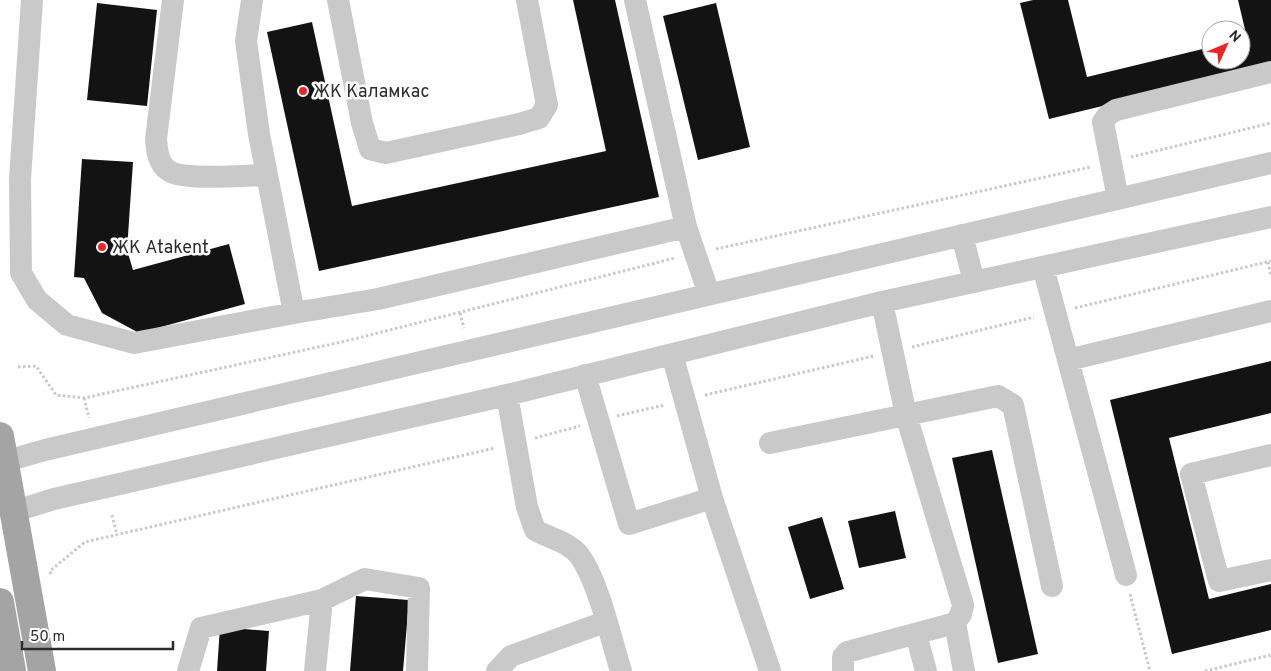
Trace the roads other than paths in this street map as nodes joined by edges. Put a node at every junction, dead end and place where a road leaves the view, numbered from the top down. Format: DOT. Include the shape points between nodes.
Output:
graph roads {
  1 [pos="32,0"];
  2 [pos="173,0"];
  3 [pos="252,0"];
  4 [pos="338,0"];
  5 [pos="527,0"];
  6 [pos="636,0"];
  7 [pos="1271,72"];
  8 [pos="1271,163"];
  9 [pos="267,175"];
  10 [pos="1118,199"];
  11 [pos="1271,217"];
  12 [pos="686,227"];
  13 [pos="962,235"];
  14 [pos="1043,267"];
  15 [pos="974,282"];
  16 [pos="708,294"];
  17 [pos="882,302"];
  18 [pos="1271,311"];
  19 [pos="294,313"];
  20 [pos="672,354"];
  21 [pos="1068,360"];
  22 [pos="586,376"];
  23 [pos="507,395"];
  24 [pos="906,415"];
  25 [pos="0,436"];
  26 [pos="770,443"];
  27 [pos="1271,455"];
  28 [pos="2,463"];
  29 [pos="712,498"];
  30 [pos="6,513"];
  31 [pos="1271,570"];
  32 [pos="1126,575"];
  33 [pos="1052,586"];
  34 [pos="322,600"];
  35 [pos="0,602"];
  36 [pos="605,622"];
  37 [pos="955,623"];
  38 [pos="916,634"];
  39 [pos="4,637"];
  40 [pos="12,671"];
  41 [pos="42,671"];
  42 [pos="188,671"];
  43 [pos="315,671"];
  44 [pos="417,671"];
  45 [pos="497,671"];
  46 [pos="620,671"];
  47 [pos="770,671"];
  48 [pos="843,671"];
  49 [pos="926,671"];
  50 [pos="964,671"];
  1 -- 19 [label="street" via="20,179 21,273 37,300 67,325 134,343"];
  2 -- 9 [label="street" via="156,139 158,158 169,171 190,176"];
  3 -- 9 [label="street" via="246,41"];
  4 -- 5 [label="street" via="370,149 386,153 539,118 547,105"];
  6 -- 12 [label="street"];
  7 -- 10 [label="street" via="1116,110 1108,115 1103,122"];
  8 -- 10 [label="street"];
  9 -- 19 [label="street"];
  10 -- 13 [label="street"];
  11 -- 14 [label="street"];
  12 -- 16 [label="street"];
  12 -- 19 [label="street" via="378,299"];
  13 -- 15 [label="street"];
  13 -- 16 [label="street"];
  14 -- 15 [label="street"];
  14 -- 21 [label="street"];
  15 -- 17 [label="street"];
  16 -- 28 [label="street"];
  17 -- 20 [label="street"];
  17 -- 24 [label="street"];
  18 -- 21 [label="street"];
  20 -- 22 [label="street"];
  20 -- 29 [label="street"];
  21 -- 32 [label="street"];
  22 -- 23 [label="street"];
  22 -- 29 [label="street" via="629,524"];
  23 -- 30 [label="street" via="54,499"];
  23 -- 36 [label="street" via="527,507 536,530 565,543 579,554 593,582"];
  24 -- 26 [label="street"];
  24 -- 33 [label="street" via="998,396 1012,405"];
  24 -- 37 [label="street" via="963,605"];
  25 -- 28 [label="main road"];
  27 -- 31 [label="street" via="1190,474 1219,581"];
  28 -- 30 [label="main road"];
  29 -- 47 [label="street"];
  30 -- 41 [label="main road"];
  34 -- 42 [label="street" via="201,628"];
  34 -- 43 [label="street"];
  34 -- 44 [label="street" via="365,579 419,588"];
  35 -- 39 [label="main road"];
  36 -- 45 [label="street" via="511,656"];
  36 -- 46 [label="street"];
  37 -- 38 [label="street"];
  37 -- 50 [label="street"];
  38 -- 48 [label="street" via="847,652 843,657"];
  38 -- 49 [label="street"];
  39 -- 40 [label="main road"];
}
